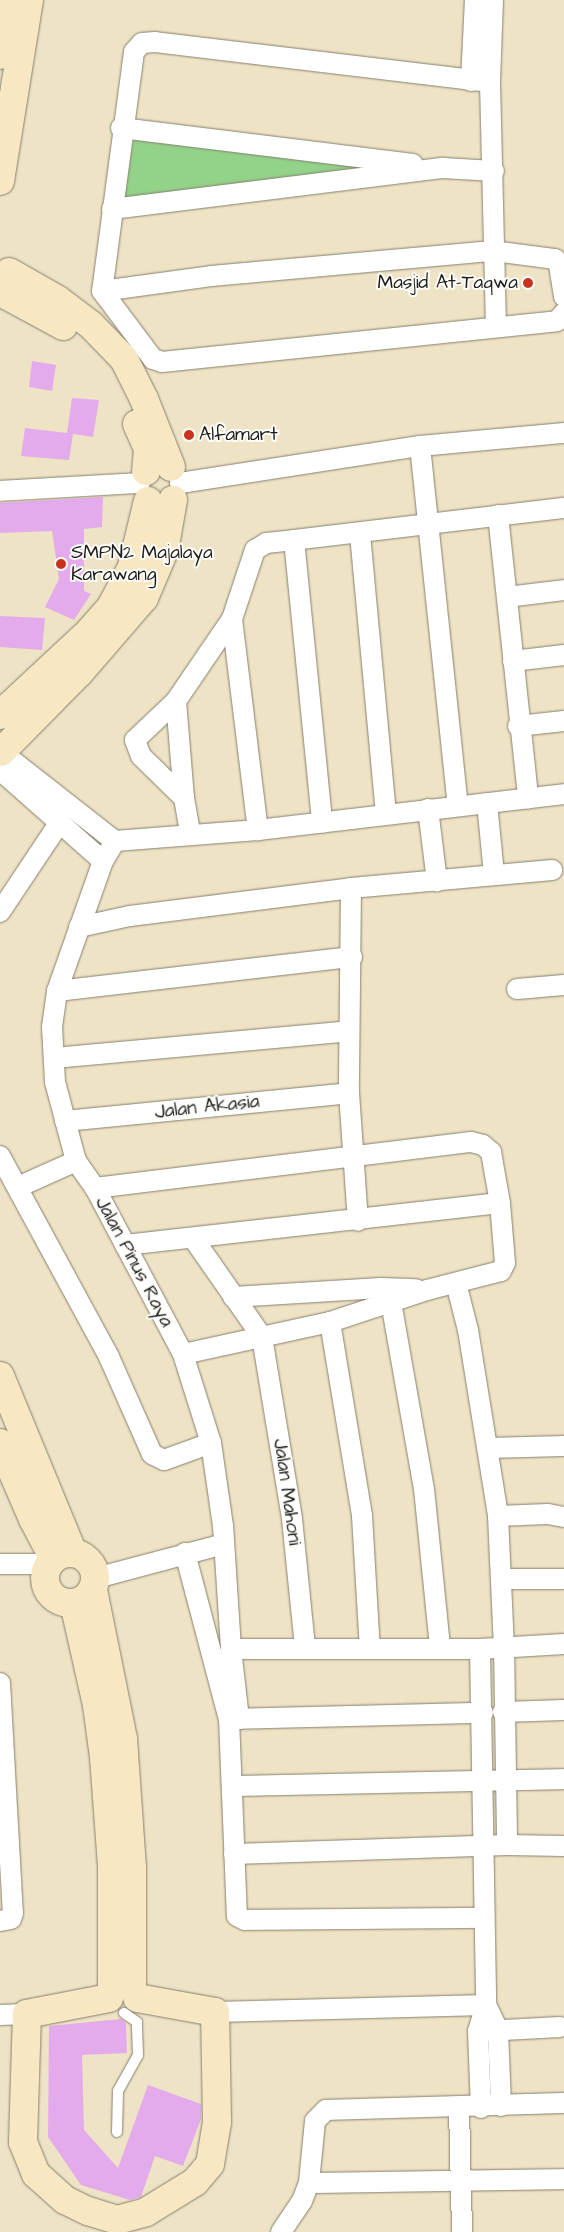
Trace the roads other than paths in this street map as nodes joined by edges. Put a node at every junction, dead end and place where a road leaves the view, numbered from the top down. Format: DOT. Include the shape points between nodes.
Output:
graph roads {
  1 [pos="8,0"];
  2 [pos="29,0"];
  3 [pos="475,0"];
  4 [pos="493,0"];
  5 [pos="0,54"];
  6 [pos="481,82"];
  7 [pos="122,128"];
  8 [pos="442,168"];
  9 [pos="494,171"];
  10 [pos="0,181"];
  11 [pos="112,209"];
  12 [pos="494,251"];
  13 [pos="4,282"];
  14 [pos="102,290"];
  15 [pos="564,297"];
  16 [pos="564,313"];
  17 [pos="496,326"];
  18 [pos="564,432"];
  19 [pos="420,446"];
  20 [pos="160,484"];
  21 [pos="0,491"];
  22 [pos="564,508"];
  23 [pos="498,515"];
  24 [pos="428,525"];
  25 [pos="360,534"];
  26 [pos="294,540"];
  27 [pos="564,590"];
  28 [pos="507,597"];
  29 [pos="232,619"];
  30 [pos="564,655"];
  31 [pos="513,661"];
  32 [pos="176,701"];
  33 [pos="0,715"];
  34 [pos="564,721"];
  35 [pos="518,726"];
  36 [pos="0,756"];
  37 [pos="564,794"];
  38 [pos="184,798"];
  39 [pos="528,798"];
  40 [pos="487,803"];
  41 [pos="458,805"];
  42 [pos="428,809"];
  43 [pos="386,813"];
  44 [pos="60,822"];
  45 [pos="322,823"];
  46 [pos="258,830"];
  47 [pos="190,833"];
  48 [pos="115,841"];
  49 [pos="103,861"];
  50 [pos="552,870"];
  51 [pos="494,874"];
  52 [pos="437,881"];
  53 [pos="351,888"];
  54 [pos="0,912"];
  55 [pos="79,927"];
  56 [pos="352,957"];
  57 [pos="564,985"];
  58 [pos="518,989"];
  59 [pos="57,991"];
  60 [pos="349,1031"];
  61 [pos="54,1058"];
  62 [pos="349,1093"];
  63 [pos="65,1122"];
  64 [pos="0,1156"];
  65 [pos="352,1157"];
  66 [pos="76,1161"];
  67 [pos="18,1187"];
  68 [pos="95,1188"];
  69 [pos="500,1203"];
  70 [pos="358,1221"];
  71 [pos="193,1238"];
  72 [pos="125,1245"];
  73 [pos="456,1283"];
  74 [pos="428,1290"];
  75 [pos="234,1297"];
  76 [pos="391,1302"];
  77 [pos="330,1322"];
  78 [pos="262,1336"];
  79 [pos="183,1354"];
  80 [pos="0,1376"];
  81 [pos="0,1443"];
  82 [pos="211,1443"];
  83 [pos="564,1446"];
  84 [pos="487,1448"];
  85 [pos="498,1516"];
  86 [pos="564,1518"];
  87 [pos="224,1544"];
  88 [pos="185,1553"];
  89 [pos="59,1559"];
  90 [pos="0,1564"];
  91 [pos="501,1579"];
  92 [pos="564,1579"];
  93 [pos="88,1590"];
  94 [pos="564,1644"];
  95 [pos="504,1646"];
  96 [pos="440,1647"];
  97 [pos="305,1648"];
  98 [pos="231,1649"];
  99 [pos="370,1649"];
  100 [pos="480,1649"];
  101 [pos="0,1683"];
  102 [pos="564,1710"];
  103 [pos="503,1712"];
  104 [pos="482,1713"];
  105 [pos="1,1718"];
  106 [pos="234,1719"];
  107 [pos="564,1779"];
  108 [pos="482,1781"];
  109 [pos="506,1782"];
  110 [pos="234,1786"];
  111 [pos="4,1788"];
  112 [pos="484,1845"];
  113 [pos="507,1845"];
  114 [pos="564,1846"];
  115 [pos="6,1852"];
  116 [pos="234,1854"];
  117 [pos="482,1918"];
  118 [pos="0,1921"];
  119 [pos="123,1998"];
  120 [pos="486,2005"];
  121 [pos="215,2012"];
  122 [pos="0,2014"];
  123 [pos="27,2014"];
  124 [pos="560,2027"];
  125 [pos="498,2030"];
  126 [pos="478,2031"];
  127 [pos="564,2104"];
  128 [pos="491,2107"];
  129 [pos="459,2108"];
  130 [pos="117,2132"];
  131 [pos="564,2179"];
  132 [pos="460,2182"];
  133 [pos="310,2183"];
  134 [pos="118,2226"];
  135 [pos="281,2232"];
  136 [pos="462,2232"];
  1 -- 5 [label="street"];
  2 -- 10 [label="street"];
  3 -- 6 [label="street"];
  4 -- 6 [label="street"];
  6 -- 7 [label="street" via="142,43 134,52"];
  6 -- 9 [label="street"];
  7 -- 8 [label="street"];
  7 -- 11 [label="street"];
  8 -- 9 [label="street"];
  8 -- 11 [label="street"];
  9 -- 12 [label="street"];
  11 -- 14 [label="street"];
  12 -- 14 [label="street" via="211,276"];
  12 -- 15 [label="street" via="555,258"];
  12 -- 17 [label="street"];
  13 -- 20 [label="street" via="61,325 113,375 126,396"];
  14 -- 17 [label="street" via="153,360 162,362"];
  16 -- 17 [label="street" via="557,321"];
  18 -- 19 [label="street"];
  19 -- 20 [label="street"];
  19 -- 24 [label="street"];
  20 -- 21 [label="street"];
  20 -- 33 [label="street" via="132,567 111,607 90,631"];
  20 -- 36 [label="street" via="164,551 144,598"];
  22 -- 23 [label="street"];
  23 -- 24 [label="street"];
  23 -- 28 [label="street"];
  24 -- 25 [label="street"];
  24 -- 41 [label="street"];
  25 -- 26 [label="street"];
  25 -- 43 [label="street"];
  26 -- 29 [label="street" via="266,544 255,550"];
  26 -- 45 [label="street"];
  27 -- 28 [label="street"];
  28 -- 31 [label="street"];
  29 -- 32 [label="street"];
  29 -- 46 [label="street"];
  30 -- 31 [label="street"];
  31 -- 35 [label="street"];
  32 -- 38 [label="street"];
  32 -- 38 [label="street" via="138,734 135,744 140,756"];
  34 -- 35 [label="street"];
  35 -- 39 [label="street"];
  36 -- 44 [label="street"];
  36 -- 48 [label="street"];
  37 -- 39 [label="street"];
  38 -- 47 [label="street"];
  39 -- 40 [label="street"];
  40 -- 41 [label="street"];
  40 -- 51 [label="street"];
  41 -- 42 [label="street"];
  42 -- 43 [label="street"];
  42 -- 52 [label="street"];
  43 -- 45 [label="street"];
  44 -- 49 [label="street"];
  44 -- 54 [label="street"];
  45 -- 46 [label="street"];
  46 -- 47 [label="street"];
  47 -- 48 [label="street"];
  48 -- 49 [label="street, Jalan Pinus Raya"];
  49 -- 55 [label="street, Jalan Pinus Raya"];
  50 -- 51 [label="street"];
  51 -- 52 [label="street"];
  52 -- 53 [label="street"];
  53 -- 55 [label="street" via="130,916"];
  53 -- 56 [label="street"];
  55 -- 59 [label="street, Jalan Pinus Raya"];
  56 -- 59 [label="street"];
  56 -- 60 [label="street"];
  57 -- 58 [label="street"];
  59 -- 61 [label="street, Jalan Pinus Raya" via="52,1027"];
  60 -- 61 [label="street"];
  60 -- 62 [label="street"];
  61 -- 63 [label="street, Jalan Pinus Raya" via="55,1082"];
  62 -- 63 [label="street, Jalan Akasia"];
  62 -- 65 [label="street"];
  63 -- 66 [label="street, Jalan Pinus Raya"];
  64 -- 67 [label="street"];
  65 -- 68 [label="street"];
  65 -- 69 [label="street" via="471,1142 483,1145 491,1152"];
  65 -- 70 [label="street"];
  66 -- 67 [label="street"];
  66 -- 68 [label="street, Jalan Pinus Raya"];
  67 -- 82 [label="street" via="109,1357 152,1454 164,1460"];
  68 -- 72 [label="street, Jalan Pinus Raya"];
  69 -- 70 [label="street"];
  69 -- 73 [label="street" via="505,1263 501,1271"];
  70 -- 71 [label="street"];
  71 -- 72 [label="street"];
  71 -- 75 [label="street"];
  72 -- 79 [label="street, Jalan Pinus Raya"];
  73 -- 74 [label="street"];
  73 -- 84 [label="street" via="468,1330"];
  74 -- 75 [label="street" via="381,1288"];
  74 -- 76 [label="street"];
  75 -- 78 [label="street"];
  76 -- 77 [label="street"];
  76 -- 96 [label="street" via="424,1489"];
  77 -- 78 [label="street"];
  77 -- 99 [label="street" via="362,1516"];
  78 -- 79 [label="street"];
  78 -- 97 [label="street, Jalan Mahoni" via="292,1519"];
  79 -- 82 [label="street, Jalan Pinus Raya"];
  80 -- 89 [label="street"];
  81 -- 89 [label="street" via="33,1519"];
  82 -- 87 [label="street, Jalan Pinus Raya"];
  83 -- 84 [label="street"];
  84 -- 85 [label="street"];
  85 -- 86 [label="street" via="548,1514"];
  85 -- 91 [label="street"];
  87 -- 88 [label="street"];
  87 -- 98 [label="street, Jalan Pinus Raya"];
  88 -- 93 [label="street"];
  88 -- 106 [label="street"];
  89 -- 90 [label="street"];
  89 -- 93 [label="street" via="87,1559"];
  89 -- 93 [label="street" via="45,1575 46,1586 58,1599"];
  91 -- 92 [label="street"];
  91 -- 95 [label="street"];
  93 -- 119 [label="street" via="119,1810"];
  94 -- 95 [label="street"];
  95 -- 100 [label="street"];
  95 -- 103 [label="street"];
  96 -- 99 [label="street"];
  96 -- 100 [label="street"];
  97 -- 98 [label="street"];
  97 -- 99 [label="street"];
  98 -- 106 [label="street, Jalan Pinus Raya"];
  100 -- 104 [label="street"];
  101 -- 105 [label="street"];
  102 -- 103 [label="street"];
  103 -- 109 [label="street"];
  104 -- 106 [label="street"];
  104 -- 108 [label="street"];
  105 -- 111 [label="street"];
  106 -- 110 [label="street"];
  107 -- 109 [label="street"];
  108 -- 109 [label="street"];
  108 -- 110 [label="street"];
  108 -- 112 [label="street"];
  109 -- 113 [label="street"];
  110 -- 116 [label="street"];
  111 -- 115 [label="street"];
  112 -- 113 [label="street"];
  112 -- 116 [label="street"];
  112 -- 117 [label="street"];
  113 -- 114 [label="street"];
  115 -- 118 [label="street" via="13,1913 11,1919"];
  116 -- 117 [label="street" via="235,1912 240,1919"];
  117 -- 120 [label="street"];
  119 -- 121 [label="street"];
  119 -- 123 [label="street"];
  119 -- 130 [label="lane" via="137,2022 138,2055 118,2091"];
  120 -- 121 [label="street"];
  120 -- 125 [label="street"];
  120 -- 126 [label="street"];
  121 -- 134 [label="street" via="217,2122 210,2164 195,2182"];
  122 -- 123 [label="street"];
  123 -- 134 [label="street" via="23,2142 36,2174 65,2200"];
  124 -- 125 [label="street"];
  125 -- 126 [label="street"];
  125 -- 128 [label="street"];
  126 -- 128 [label="street"];
  127 -- 128 [label="street"];
  128 -- 129 [label="street"];
  129 -- 132 [label="street"];
  129 -- 133 [label="street" via="326,2110 314,2121"];
  131 -- 132 [label="street"];
  132 -- 133 [label="street"];
  132 -- 136 [label="street"];
  133 -- 135 [label="street"];
}
